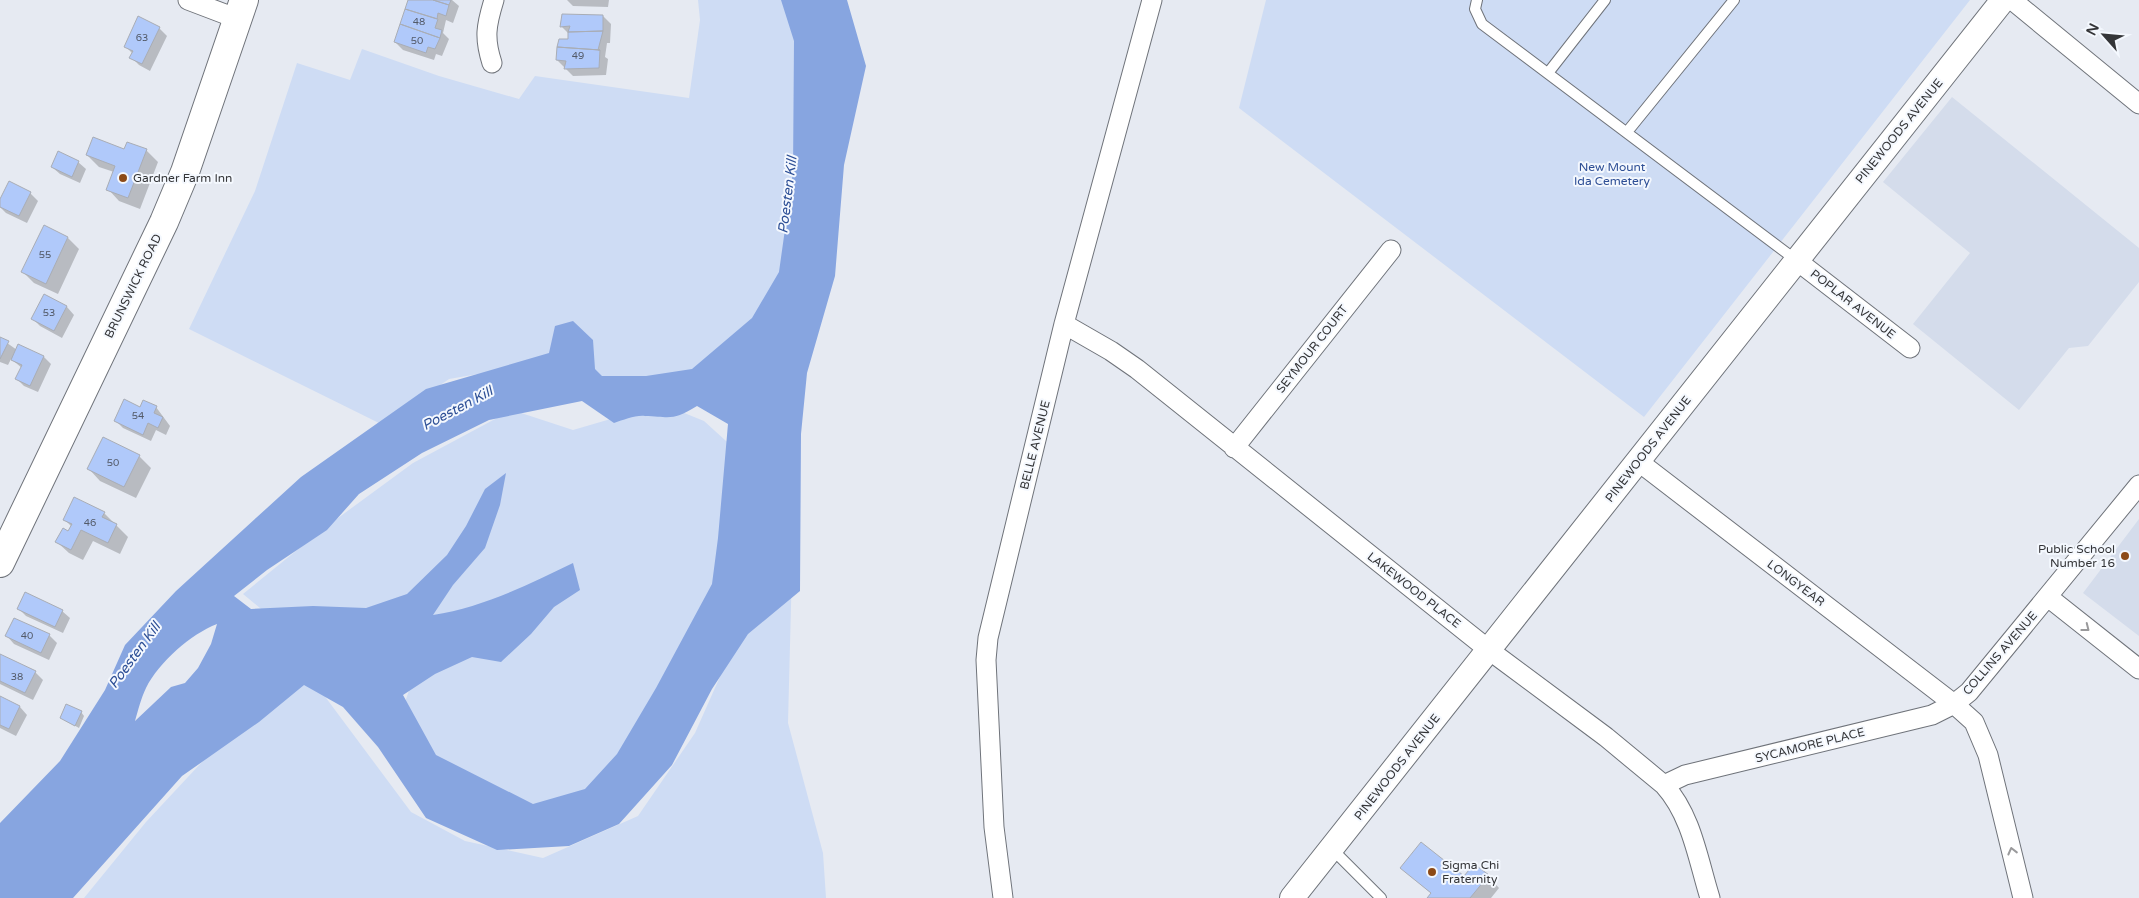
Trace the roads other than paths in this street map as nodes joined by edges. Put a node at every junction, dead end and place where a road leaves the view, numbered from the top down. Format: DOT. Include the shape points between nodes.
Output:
graph roads {
  1 [pos="188,0"];
  2 [pos="494,0"];
  3 [pos="1152,0"];
  4 [pos="1477,0"];
  5 [pos="1605,0"];
  6 [pos="1734,0"];
  7 [pos="2003,0"];
  8 [pos="2012,0"];
  9 [pos="241,10"];
  10 [pos="492,63"];
  11 [pos="1548,73"];
  12 [pos="2139,104"];
  13 [pos="1627,132"];
  14 [pos="1391,250"];
  15 [pos="1796,260"];
  16 [pos="1064,324"];
  17 [pos="1910,348"];
  18 [pos="1234,448"];
  19 [pos="1639,462"];
  20 [pos="2139,485"];
  21 [pos="0,562"];
  22 [pos="2048,598"];
  23 [pos="1489,650"];
  24 [pos="2139,669"];
  25 [pos="1954,704"];
  26 [pos="1664,785"];
  27 [pos="1332,849"];
  28 [pos="1004,898"];
  29 [pos="1292,898"];
  30 [pos="1381,898"];
  31 [pos="1710,898"];
  32 [pos="2023,898"];
  1 -- 9 [label="street"];
  2 -- 10 [label="street" via="486,28"];
  3 -- 16 [label="street, BELLE AVENUE"];
  4 -- 11 [label="lane" via="1475,9 1482,24"];
  5 -- 11 [label="lane"];
  6 -- 13 [label="lane"];
  7 -- 15 [label="street, PINEWOODS AVENUE"];
  8 -- 12 [label="street"];
  9 -- 21 [label="main road, BRUNSWICK ROAD" via="185,172 164,222"];
  11 -- 13 [label="lane"];
  13 -- 15 [label="lane"];
  14 -- 18 [label="street, SEYMOUR COURT"];
  15 -- 17 [label="street, POPLAR AVENUE"];
  15 -- 19 [label="street, PINEWOODS AVENUE"];
  16 -- 18 [label="street, LAKEWOOD PLACE" via="1111,351"];
  16 -- 28 [label="street, BELLE AVENUE" via="988,638 986,660 994,827"];
  18 -- 23 [label="street, LAKEWOOD PLACE"];
  19 -- 23 [label="street, PINEWOODS AVENUE"];
  19 -- 25 [label="street, LONGYEAR"];
  20 -- 22 [label="street, COLLINS AVENUE"];
  22 -- 24 [label="street, one-way"];
  22 -- 25 [label="street, COLLINS AVENUE" via="1969,692"];
  23 -- 26 [label="street, LAKEWOOD PLACE" via="1606,737"];
  23 -- 27 [label="street, PINEWOODS AVENUE"];
  25 -- 26 [label="street, SYCAMORE PLACE" via="1932,716 1685,776"];
  32 -- 25 [label="street, COLLINS AVENUE, one-way" via="1988,755 1974,722"];
  26 -- 31 [label="street, LAKEWOOD PLACE" via="1673,794 1687,820"];
  27 -- 29 [label="street, PINEWOODS AVENUE"];
  27 -- 30 [label="lane"];
}
